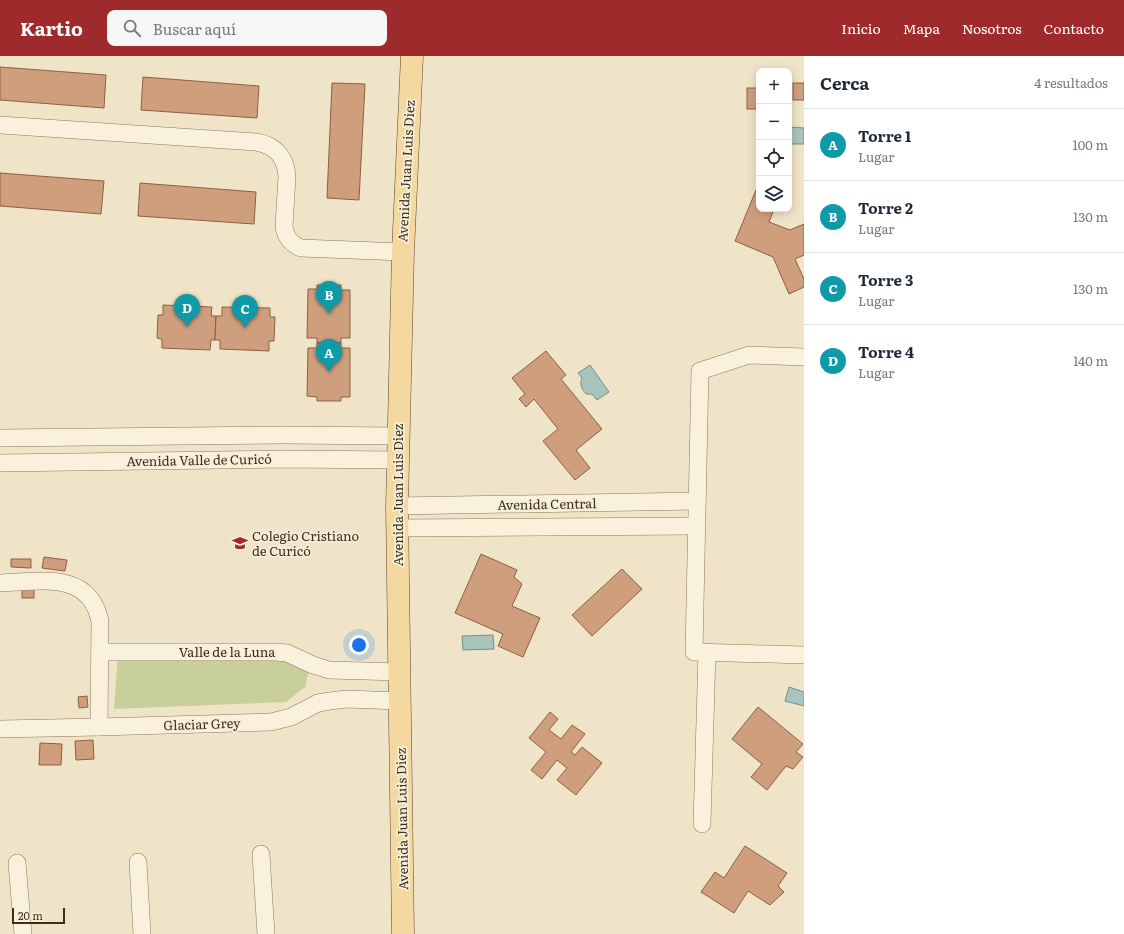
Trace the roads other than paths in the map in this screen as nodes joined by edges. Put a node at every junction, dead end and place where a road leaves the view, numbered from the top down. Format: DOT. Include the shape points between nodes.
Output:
graph roads {
  1 [pos="412,56"];
  2 [pos="0,124"];
  3 [pos="403,252"];
  4 [pos="804,357"];
  5 [pos="398,436"];
  6 [pos="0,438"];
  7 [pos="398,460"];
  8 [pos="0,463"];
  9 [pos="697,501"];
  10 [pos="397,506"];
  11 [pos="697,526"];
  12 [pos="397,528"];
  13 [pos="0,583"];
  14 [pos="100,652"];
  15 [pos="707,652"];
  16 [pos="804,655"];
  17 [pos="400,672"];
  18 [pos="400,701"];
  19 [pos="99,727"];
  20 [pos="0,729"];
  21 [pos="702,824"];
  22 [pos="262,854"];
  23 [pos="138,862"];
  24 [pos="17,863"];
  25 [pos="23,934"];
  26 [pos="142,934"];
  27 [pos="266,934"];
  28 [pos="404,934"];
  1 -- 3 [label="main road, Avenida Juan Luis Diez"];
  2 -- 3 [label="street" via="264,143 279,153 287,168 284,227 290,242 301,248"];
  3 -- 5 [label="main road, Avenida Juan Luis Diez"];
  4 -- 9 [label="street" via="750,355 700,371"];
  5 -- 6 [label="street, Avenida Valle de Curicó"];
  5 -- 7 [label="main road, Avenida Juan Luis Diez"];
  7 -- 8 [label="street, Avenida Valle de Curicó"];
  7 -- 10 [label="main road, Avenida Juan Luis Diez"];
  9 -- 10 [label="street, Avenida Central"];
  9 -- 11 [label="street"];
  10 -- 12 [label="main road, Avenida Juan Luis Diez"];
  11 -- 12 [label="street, Avenida Central"];
  11 -- 15 [label="street" via="694,652"];
  12 -- 17 [label="main road, Avenida Juan Luis Diez"];
  13 -- 14 [label="street" via="57,581 81,589 98,609"];
  14 -- 17 [label="street, Valle de la Luna" via="276,652 287,653 330,670"];
  14 -- 19 [label="street"];
  15 -- 16 [label="street"];
  15 -- 21 [label="street"];
  17 -- 18 [label="main road, Avenida Juan Luis Diez"];
  18 -- 19 [label="street, Glaciar Grey" via="330,700 318,703 291,718 271,722"];
  18 -- 28 [label="main road, Avenida Juan Luis Diez"];
  19 -- 20 [label="street, Glaciar Grey"];
  22 -- 27 [label="street"];
  23 -- 26 [label="street"];
  24 -- 25 [label="street"];
}
